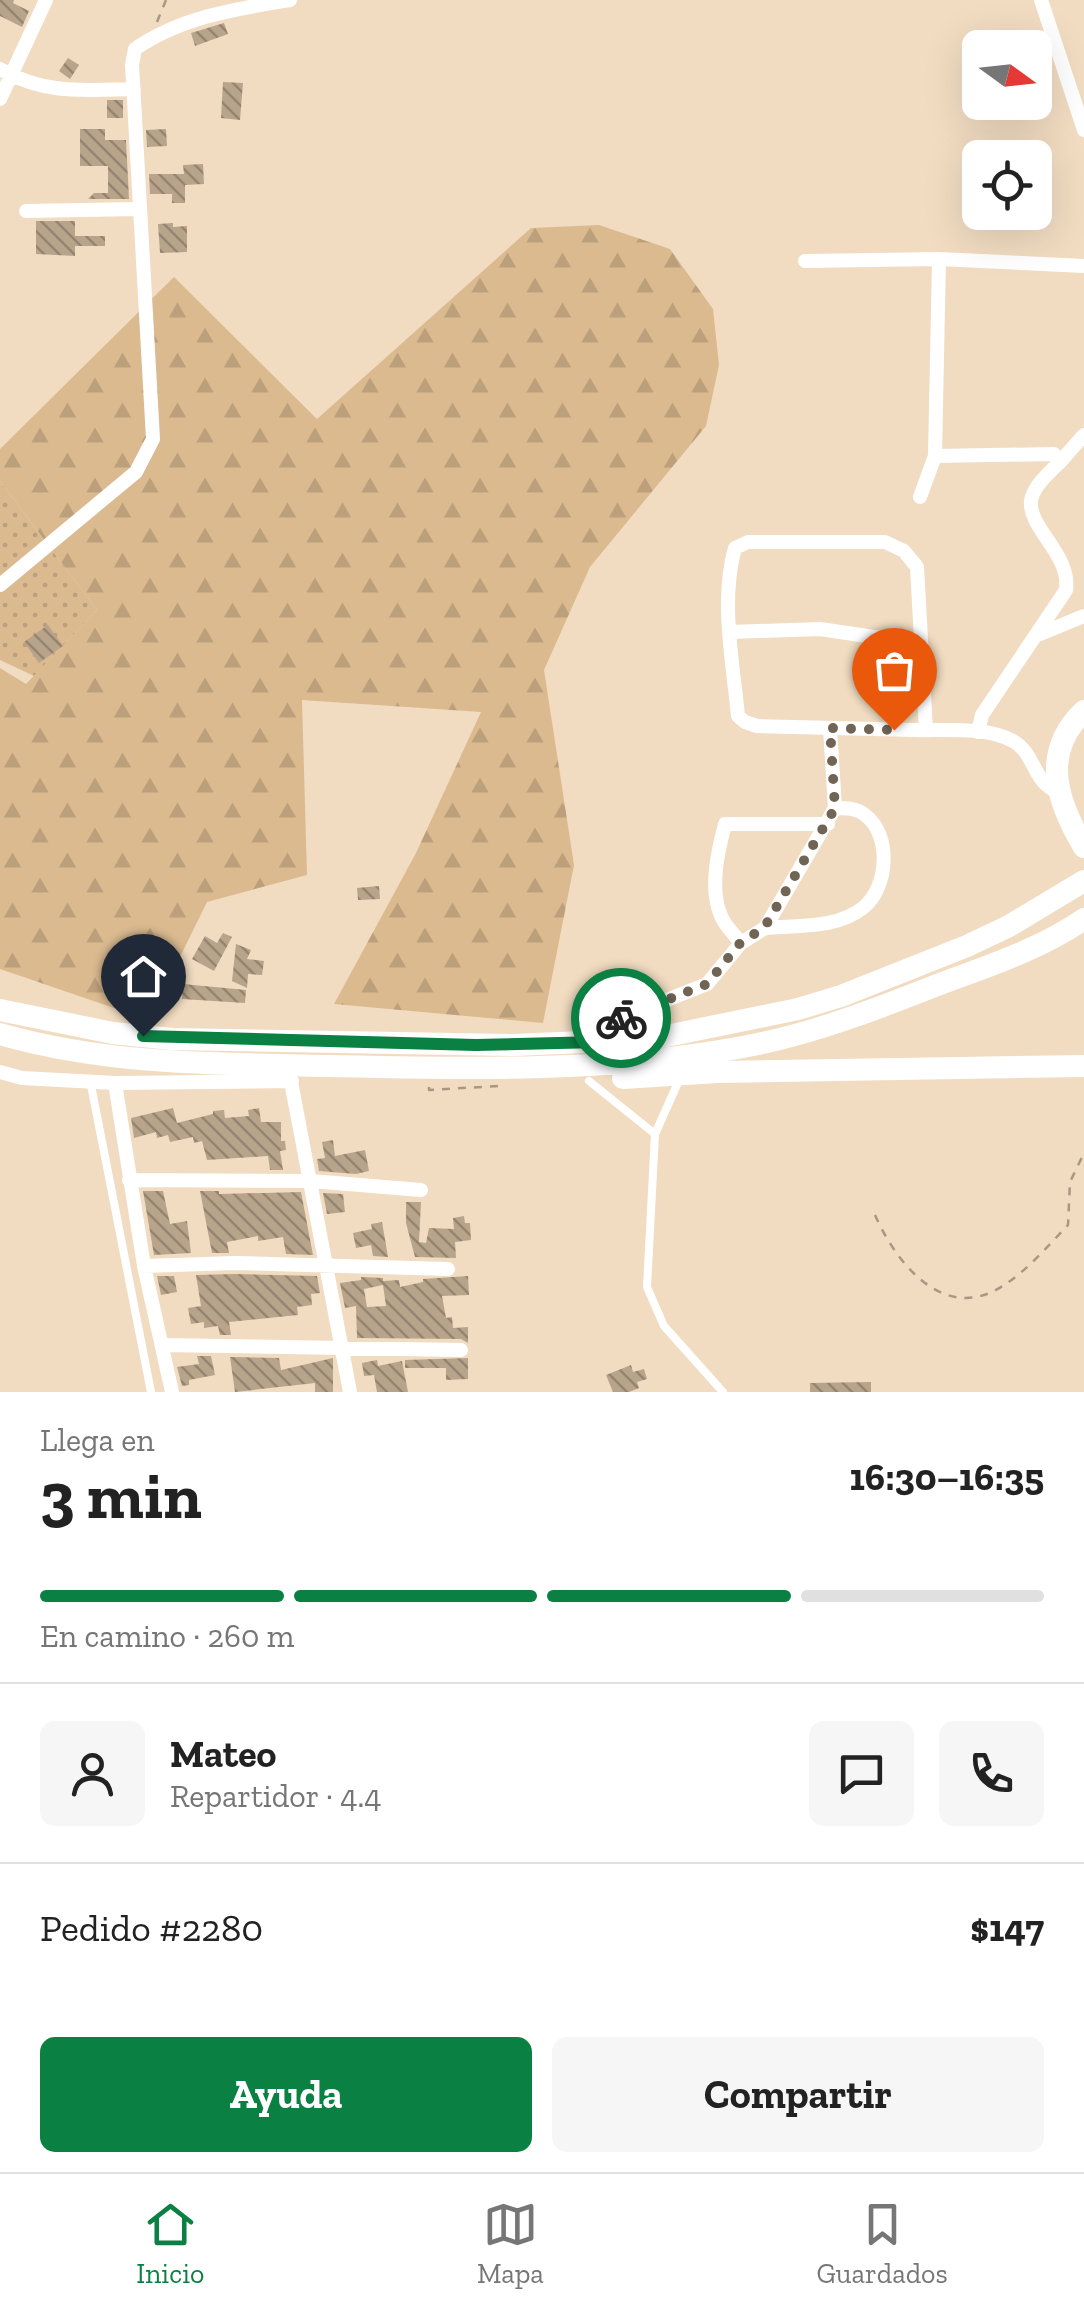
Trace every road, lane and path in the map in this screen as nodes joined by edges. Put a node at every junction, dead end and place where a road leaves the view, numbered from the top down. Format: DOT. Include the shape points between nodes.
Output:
graph roads {
  1 [pos="46,0"];
  2 [pos="166,0"];
  3 [pos="290,0"];
  4 [pos="1042,0"];
  5 [pos="150,39"];
  6 [pos="5,72"];
  7 [pos="134,90"];
  8 [pos="0,99"];
  9 [pos="1084,130"];
  10 [pos="139,209"];
  11 [pos="26,210"];
  12 [pos="939,259"];
  13 [pos="805,261"];
  14 [pos="1084,266"];
  15 [pos="1084,435"];
  16 [pos="935,456"];
  17 [pos="1060,462"];
  18 [pos="920,497"];
  19 [pos="0,584"];
  20 [pos="1084,616"];
  21 [pos="730,632"];
  22 [pos="1040,634"];
  23 [pos="921,644"];
  24 [pos="1084,711"];
  25 [pos="830,728"];
  26 [pos="926,730"];
  27 [pos="978,732"];
  28 [pos="1058,792"];
  29 [pos="835,808"];
  30 [pos="828,824"];
  31 [pos="1084,847"];
  32 [pos="1084,880"];
  33 [pos="1084,918"];
  34 [pos="764,928"];
  35 [pos="741,942"];
  36 [pos="0,1010"];
  37 [pos="0,1034"];
  38 [pos="599,1042"];
  39 [pos="1084,1066"];
  40 [pos="513,1070"];
  41 [pos="0,1072"];
  42 [pos="290,1074"];
  43 [pos="682,1074"];
  44 [pos="90,1080"];
  45 [pos="589,1081"];
  46 [pos="114,1083"];
  47 [pos="462,1089"];
  48 [pos="429,1090"];
  49 [pos="655,1134"];
  50 [pos="1084,1153"];
  51 [pos="129,1180"];
  52 [pos="311,1181"];
  53 [pos="421,1190"];
  54 [pos="875,1215"];
  55 [pos="327,1265"];
  56 [pos="144,1266"];
  57 [pos="448,1270"];
  58 [pos="162,1344"];
  59 [pos="343,1349"];
  60 [pos="461,1350"];
  61 [pos="151,1392"];
  62 [pos="172,1392"];
  63 [pos="350,1392"];
  64 [pos="723,1392"];
  1 -- 6 [label="street"];
  2 -- 5 [label="path"];
  3 -- 5 [label="street" via="224,10"];
  4 -- 9 [label="street"];
  5 -- 7 [label="street" via="135,49"];
  6 -- 7 [label="street" via="64,90"];
  6 -- 8 [label="street"];
  7 -- 10 [label="street"];
  10 -- 11 [label="street"];
  10 -- 19 [label="street" via="153,439 136,472"];
  12 -- 13 [label="street"];
  12 -- 14 [label="street"];
  12 -- 16 [label="street"];
  15 -- 17 [label="street"];
  16 -- 17 [label="street" via="1054,454"];
  16 -- 18 [label="street"];
  17 -- 22 [label="street" via="1031,502 1068,577"];
  20 -- 22 [label="street"];
  21 -- 23 [label="street" via="820,629"];
  21 -- 23 [label="street" via="736,548 748,542 885,542 917,567"];
  21 -- 25 [label="street" via="738,716 757,726"];
  22 -- 27 [label="street" via="982,715"];
  23 -- 26 [label="street"];
  24 -- 28 [label="main road" via="1058,760"];
  25 -- 26 [label="street"];
  25 -- 29 [label="street"];
  26 -- 27 [label="street"];
  27 -- 28 [label="street" via="1013,741 1029,756 1040,782"];
  28 -- 31 [label="main road"];
  29 -- 30 [label="street"];
  29 -- 34 [label="street" via="865,814 875,826 884,854 879,892 836,922"];
  30 -- 34 [label="street"];
  30 -- 35 [label="street" via="725,824 716,858 718,907"];
  32 -- 38 [label="main road" via="1009,926 841,996 652,1039"];
  33 -- 40 [label="main road" via="1013,956 772,1041 678,1058"];
  34 -- 35 [label="street"];
  35 -- 38 [label="street" via="707,984 621,1018"];
  36 -- 38 [label="main road" via="172,1039"];
  37 -- 42 [label="main road" via="106,1057"];
  39 -- 43 [label="main road"];
  40 -- 42 [label="main road"];
  40 -- 45 [label="main road" via="558,1082"];
  41 -- 44 [label="street"];
  42 -- 46 [label="street"];
  42 -- 52 [label="street"];
  43 -- 45 [label="main road"];
  43 -- 49 [label="lane"];
  44 -- 46 [label="street"];
  44 -- 61 [label="lane"];
  45 -- 49 [label="lane"];
  46 -- 51 [label="street"];
  47 -- 48 [label="path"];
  49 -- 64 [label="lane" via="647,1287 664,1326"];
  50 -- 54 [label="path" via="1070,1182 1068,1224 987,1294 938,1294 907,1267"];
  51 -- 52 [label="street"];
  51 -- 56 [label="street"];
  52 -- 53 [label="street"];
  52 -- 55 [label="street"];
  55 -- 56 [label="street"];
  55 -- 57 [label="street"];
  55 -- 59 [label="street"];
  56 -- 58 [label="street"];
  58 -- 59 [label="street"];
  58 -- 62 [label="street"];
  59 -- 60 [label="street"];
  59 -- 63 [label="street"];
}
